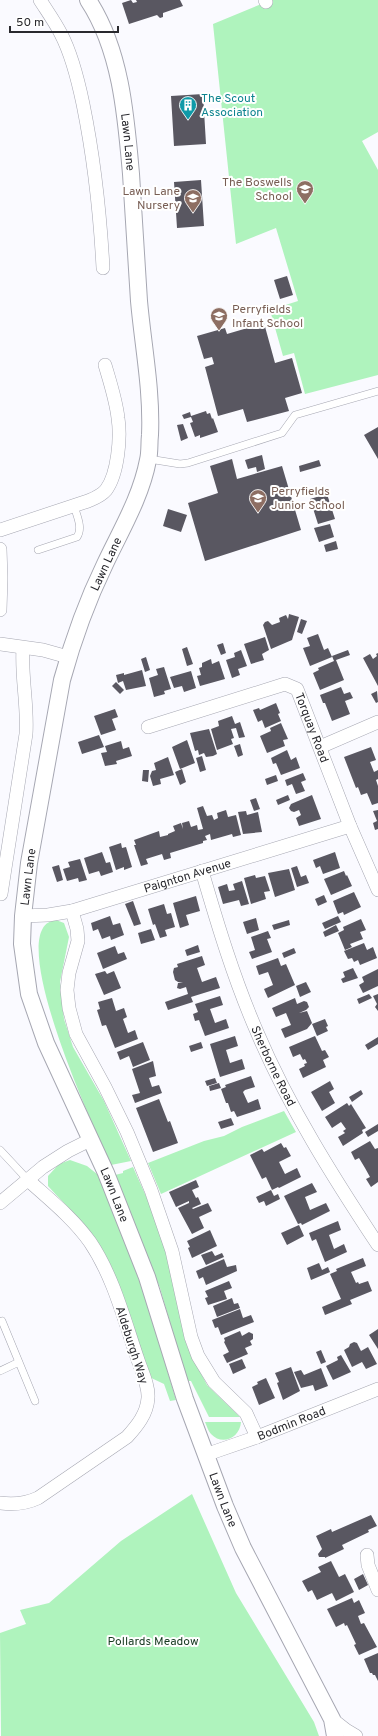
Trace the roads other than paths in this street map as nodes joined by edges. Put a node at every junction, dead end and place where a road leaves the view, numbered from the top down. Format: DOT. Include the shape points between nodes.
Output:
graph roads {
  1 [pos="40,0"];
  2 [pos="88,0"];
  3 [pos="103,268"];
  4 [pos="104,365"];
  5 [pos="378,391"];
  6 [pos="148,458"];
  7 [pos="74,506"];
  8 [pos="0,530"];
  9 [pos="0,549"];
  10 [pos="38,550"];
  11 [pos="0,610"];
  12 [pos="0,644"];
  13 [pos="23,648"];
  14 [pos="68,658"];
  15 [pos="378,722"];
  16 [pos="148,726"];
  17 [pos="320,748"];
  18 [pos="350,826"];
  19 [pos="202,871"];
  20 [pos="378,890"];
  21 [pos="1,894"];
  22 [pos="72,911"];
  23 [pos="23,916"];
  24 [pos="90,1140"];
  25 [pos="0,1150"];
  26 [pos="28,1180"];
  27 [pos="0,1203"];
  28 [pos="378,1245"];
  29 [pos="2,1322"];
  30 [pos="19,1362"];
  31 [pos="0,1371"];
  32 [pos="378,1389"];
  33 [pos="35,1401"];
  34 [pos="257,1437"];
  35 [pos="205,1456"];
  36 [pos="0,1503"];
  37 [pos="367,1555"];
  38 [pos="378,1590"];
  39 [pos="332,1719"];
  40 [pos="335,1736"];
  41 [pos="356,1736"];
  1 -- 3 [label="street" via="61,34 78,84 95,172"];
  2 -- 6 [label="street, Lawn Lane" via="100,22 112,54 126,120 139,302 151,404"];
  4 -- 7 [label="street" via="118,417 119,440 116,461 107,489 99,497"];
  5 -- 6 [label="lane" via="295,414 282,432 188,463"];
  6 -- 14 [label="street, Lawn Lane" via="143,482 83,615"];
  7 -- 8 [label="street"];
  7 -- 10 [label="lane" via="80,526 77,537"];
  9 -- 11 [label="street"];
  12 -- 13 [label="street"];
  13 -- 14 [label="street" via="43,650"];
  13 -- 21 [label="street, Lawn Lane" via="26,734"];
  14 -- 23 [label="street, Lawn Lane" via="46,763"];
  15 -- 17 [label="street"];
  16 -- 17 [label="street, Torquay Road" via="285,684 297,689 301,695"];
  17 -- 18 [label="street, Torquay Road"];
  18 -- 19 [label="street, Paignton Avenue"];
  18 -- 20 [label="street, Torquay Road"];
  19 -- 22 [label="street, Paignton Avenue"];
  19 -- 28 [label="street, Sherborne Road" via="222,941 257,1033 329,1170"];
  22 -- 23 [label="street, Paignton Avenue"];
  22 -- 34 [label="street" via="78,941 67,990 76,1034 105,1087 151,1190 172,1251 191,1337 198,1356 214,1382 246,1413"];
  23 -- 24 [label="street, Lawn Lane" via="25,974 36,1016"];
  24 -- 26 [label="street" via="43,1167"];
  24 -- 35 [label="street, Lawn Lane" via="111,1185 147,1277"];
  25 -- 26 [label="lane"];
  26 -- 27 [label="street"];
  26 -- 36 [label="street, Aldeburgh Way" via="72,1220 90,1243 104,1268 146,1383 148,1398 145,1412 138,1425 127,1437 38,1498 25,1504"];
  29 -- 30 [label="lane"];
  30 -- 31 [label="lane"];
  30 -- 33 [label="lane"];
  32 -- 34 [label="street, Bodmin Road"];
  34 -- 35 [label="street, Bodmin Road"];
  35 -- 39 [label="street, Lawn Lane" via="243,1548"];
  37 -- 38 [label="street"];
  39 -- 40 [label="street, Lawn Lane"];
  39 -- 41 [label="street, Lawn Lane"];
}
